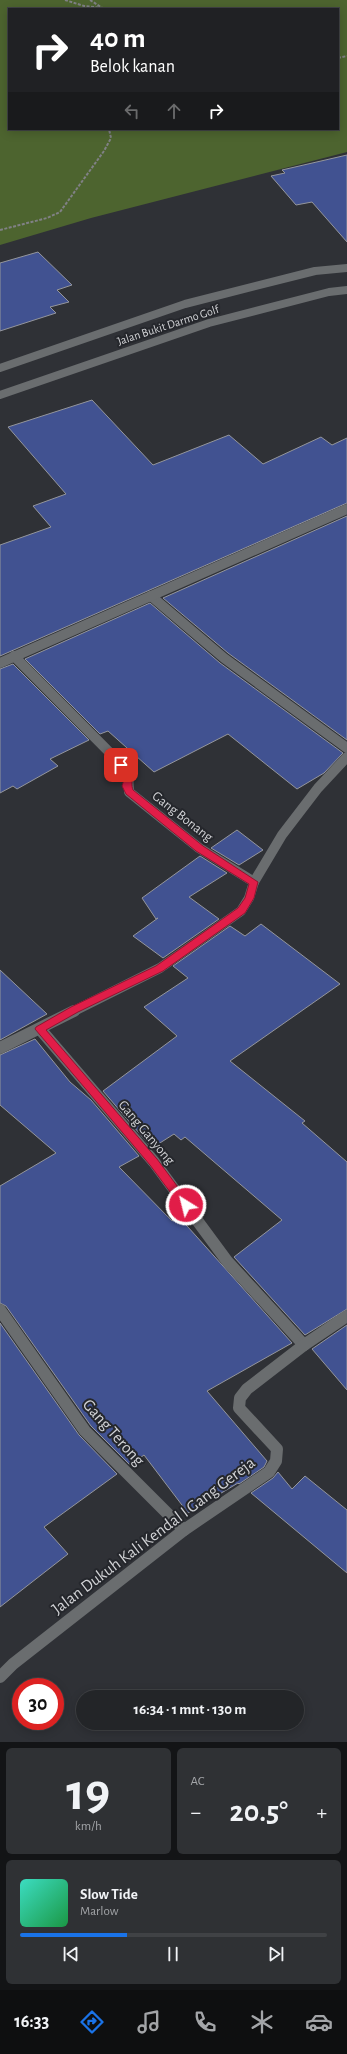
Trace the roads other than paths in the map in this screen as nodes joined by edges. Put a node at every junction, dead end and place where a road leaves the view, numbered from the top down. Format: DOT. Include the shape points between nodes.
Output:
graph roads {
  1 [pos="347,268"];
  2 [pos="347,290"];
  3 [pos="0,368"];
  4 [pos="0,395"];
  5 [pos="347,509"];
  6 [pos="151,596"];
  7 [pos="14,656"];
  8 [pos="0,663"];
  9 [pos="347,748"];
  10 [pos="347,757"];
  11 [pos="254,882"];
  12 [pos="40,1029"];
  13 [pos="0,1048"];
  14 [pos="0,1310"];
  15 [pos="347,1316"];
  16 [pos="304,1345"];
  17 [pos="184,1530"];
  18 [pos="0,1677"];
  1 -- 3 [label="street, Jalan Bukit Darmo Golf" via="314,271 185,304"];
  2 -- 4 [label="street, Jalan Bukit Darmo Golf" via="329,292 209,322"];
  5 -- 6 [label="street"];
  6 -- 7 [label="street"];
  6 -- 9 [label="street" via="224,658"];
  7 -- 8 [label="street"];
  7 -- 11 [label="street, Gang Bonang" via="128,771 129,792 199,848"];
  10 -- 11 [label="street" via="318,788 282,835"];
  11 -- 12 [label="street" via="241,911 160,968"];
  12 -- 13 [label="street"];
  12 -- 16 [label="street, Gang Ganyong" via="154,1162 227,1260"];
  14 -- 17 [label="street, Gang Terong" via="85,1431"];
  15 -- 16 [label="street"];
  16 -- 17 [label="street, Jalan Dukuh Kali Kendal I Gang Gereja" via="247,1389 240,1398 239,1408 277,1449 276,1461 269,1472"];
  17 -- 18 [label="street, Jalan Dukuh Kali Kendal I Gang Gereja" via="13,1664"];
}
